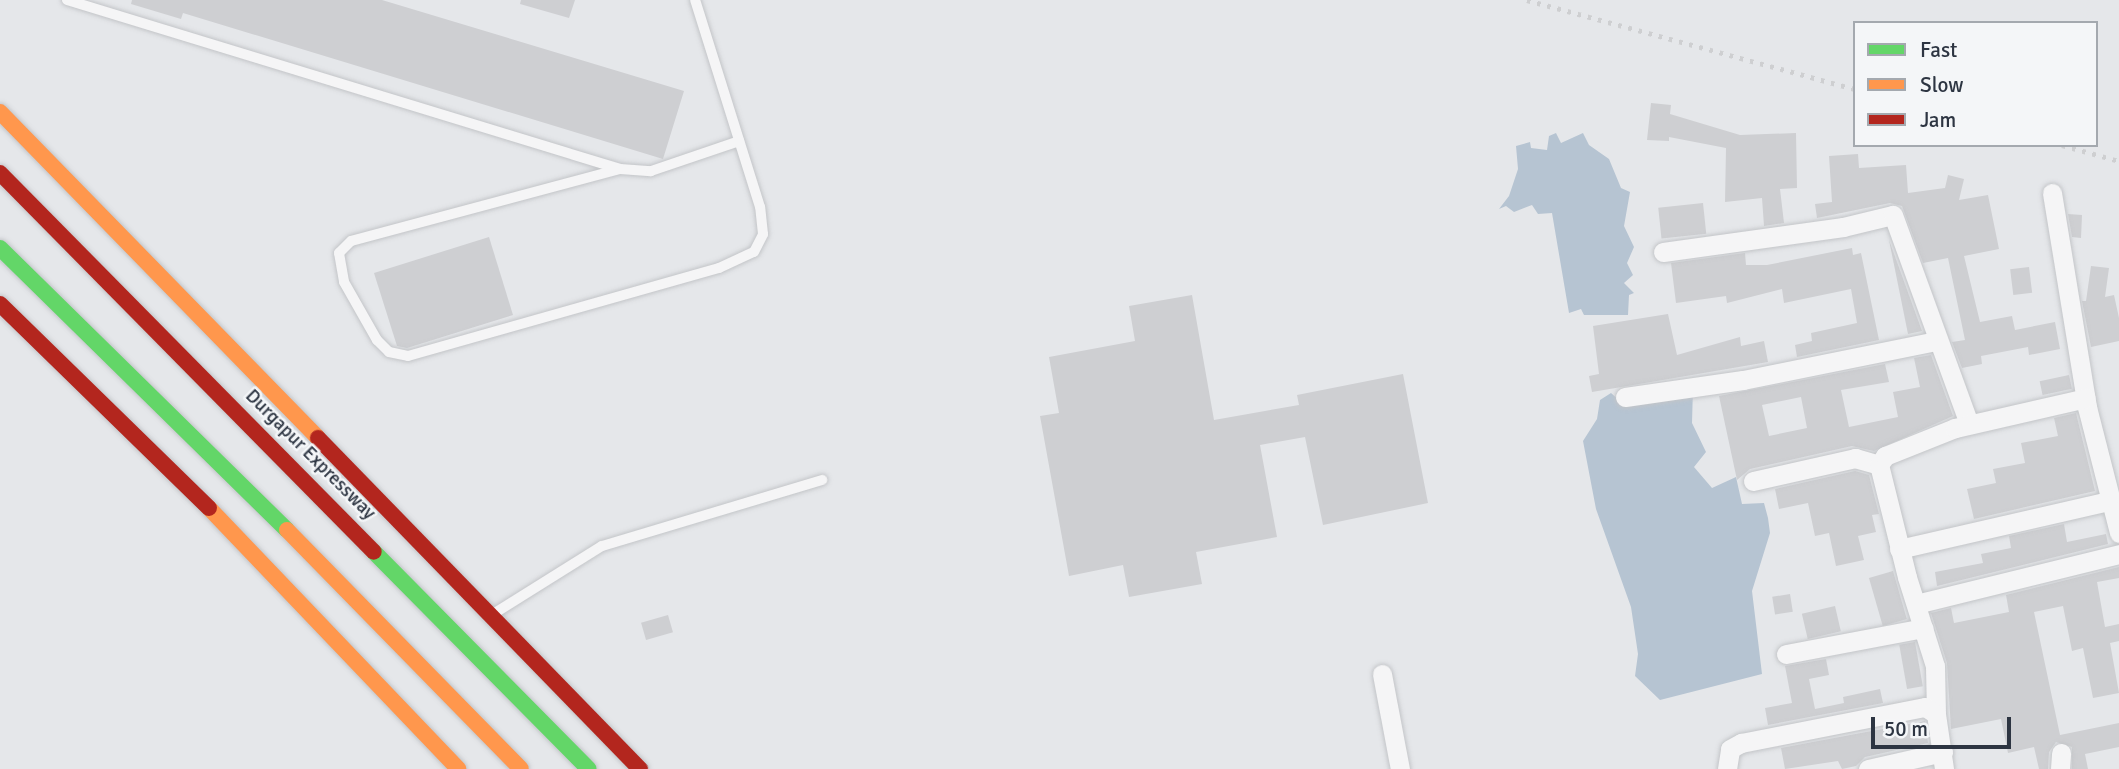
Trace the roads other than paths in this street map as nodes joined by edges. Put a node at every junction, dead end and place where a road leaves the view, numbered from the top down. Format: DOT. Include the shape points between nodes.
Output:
graph roads {
  1 [pos="66,0"];
  2 [pos="695,0"];
  3 [pos="0,112"];
  4 [pos="739,141"];
  5 [pos="620,169"];
  6 [pos="0,173"];
  7 [pos="2052,193"];
  8 [pos="0,248"];
  9 [pos="1663,252"];
  10 [pos="0,304"];
  11 [pos="1936,341"];
  12 [pos="1625,397"];
  13 [pos="2086,398"];
  14 [pos="1969,424"];
  15 [pos="1879,465"];
  16 [pos="822,480"];
  17 [pos="1753,481"];
  18 [pos="2108,500"];
  19 [pos="2119,533"];
  20 [pos="1899,549"];
  21 [pos="2119,554"];
  22 [pos="1916,604"];
  23 [pos="493,614"];
  24 [pos="1924,628"];
  25 [pos="1786,654"];
  26 [pos="1382,674"];
  27 [pos="1936,713"];
  28 [pos="1944,760"];
  29 [pos="458,769"];
  30 [pos="521,769"];
  31 [pos="589,769"];
  32 [pos="640,769"];
  33 [pos="1400,769"];
  34 [pos="1727,769"];
  35 [pos="1868,769"];
  1 -- 5 [label="lane"];
  2 -- 4 [label="lane"];
  3 -- 23 [label="main road"];
  4 -- 5 [label="lane" via="651,171"];
  4 -- 5 [label="lane" via="763,234 754,251 719,268 408,356 388,352 377,340 344,282 339,253 351,242"];
  6 -- 31 [label="main road, Durgapur Expressway"];
  7 -- 13 [label="street"];
  8 -- 30 [label="main road" via="384,626"];
  9 -- 11 [label="street" via="1843,228 1893,215"];
  10 -- 29 [label="main road" via="213,512"];
  11 -- 12 [label="street" via="1743,380"];
  11 -- 14 [label="street"];
  13 -- 14 [label="street"];
  13 -- 18 [label="street"];
  14 -- 15 [label="street" via="1885,456"];
  15 -- 17 [label="street" via="1855,458"];
  15 -- 20 [label="street"];
  16 -- 23 [label="lane" via="602,546"];
  18 -- 19 [label="street"];
  18 -- 20 [label="street"];
  20 -- 22 [label="street"];
  21 -- 22 [label="street"];
  22 -- 24 [label="street"];
  23 -- 32 [label="main road"];
  24 -- 25 [label="street"];
  24 -- 27 [label="street" via="1935,666"];
  26 -- 33 [label="street"];
  27 -- 28 [label="street"];
  27 -- 34 [label="street" via="1925,707 1741,743 1730,749"];
  28 -- 35 [label="street"];
}
